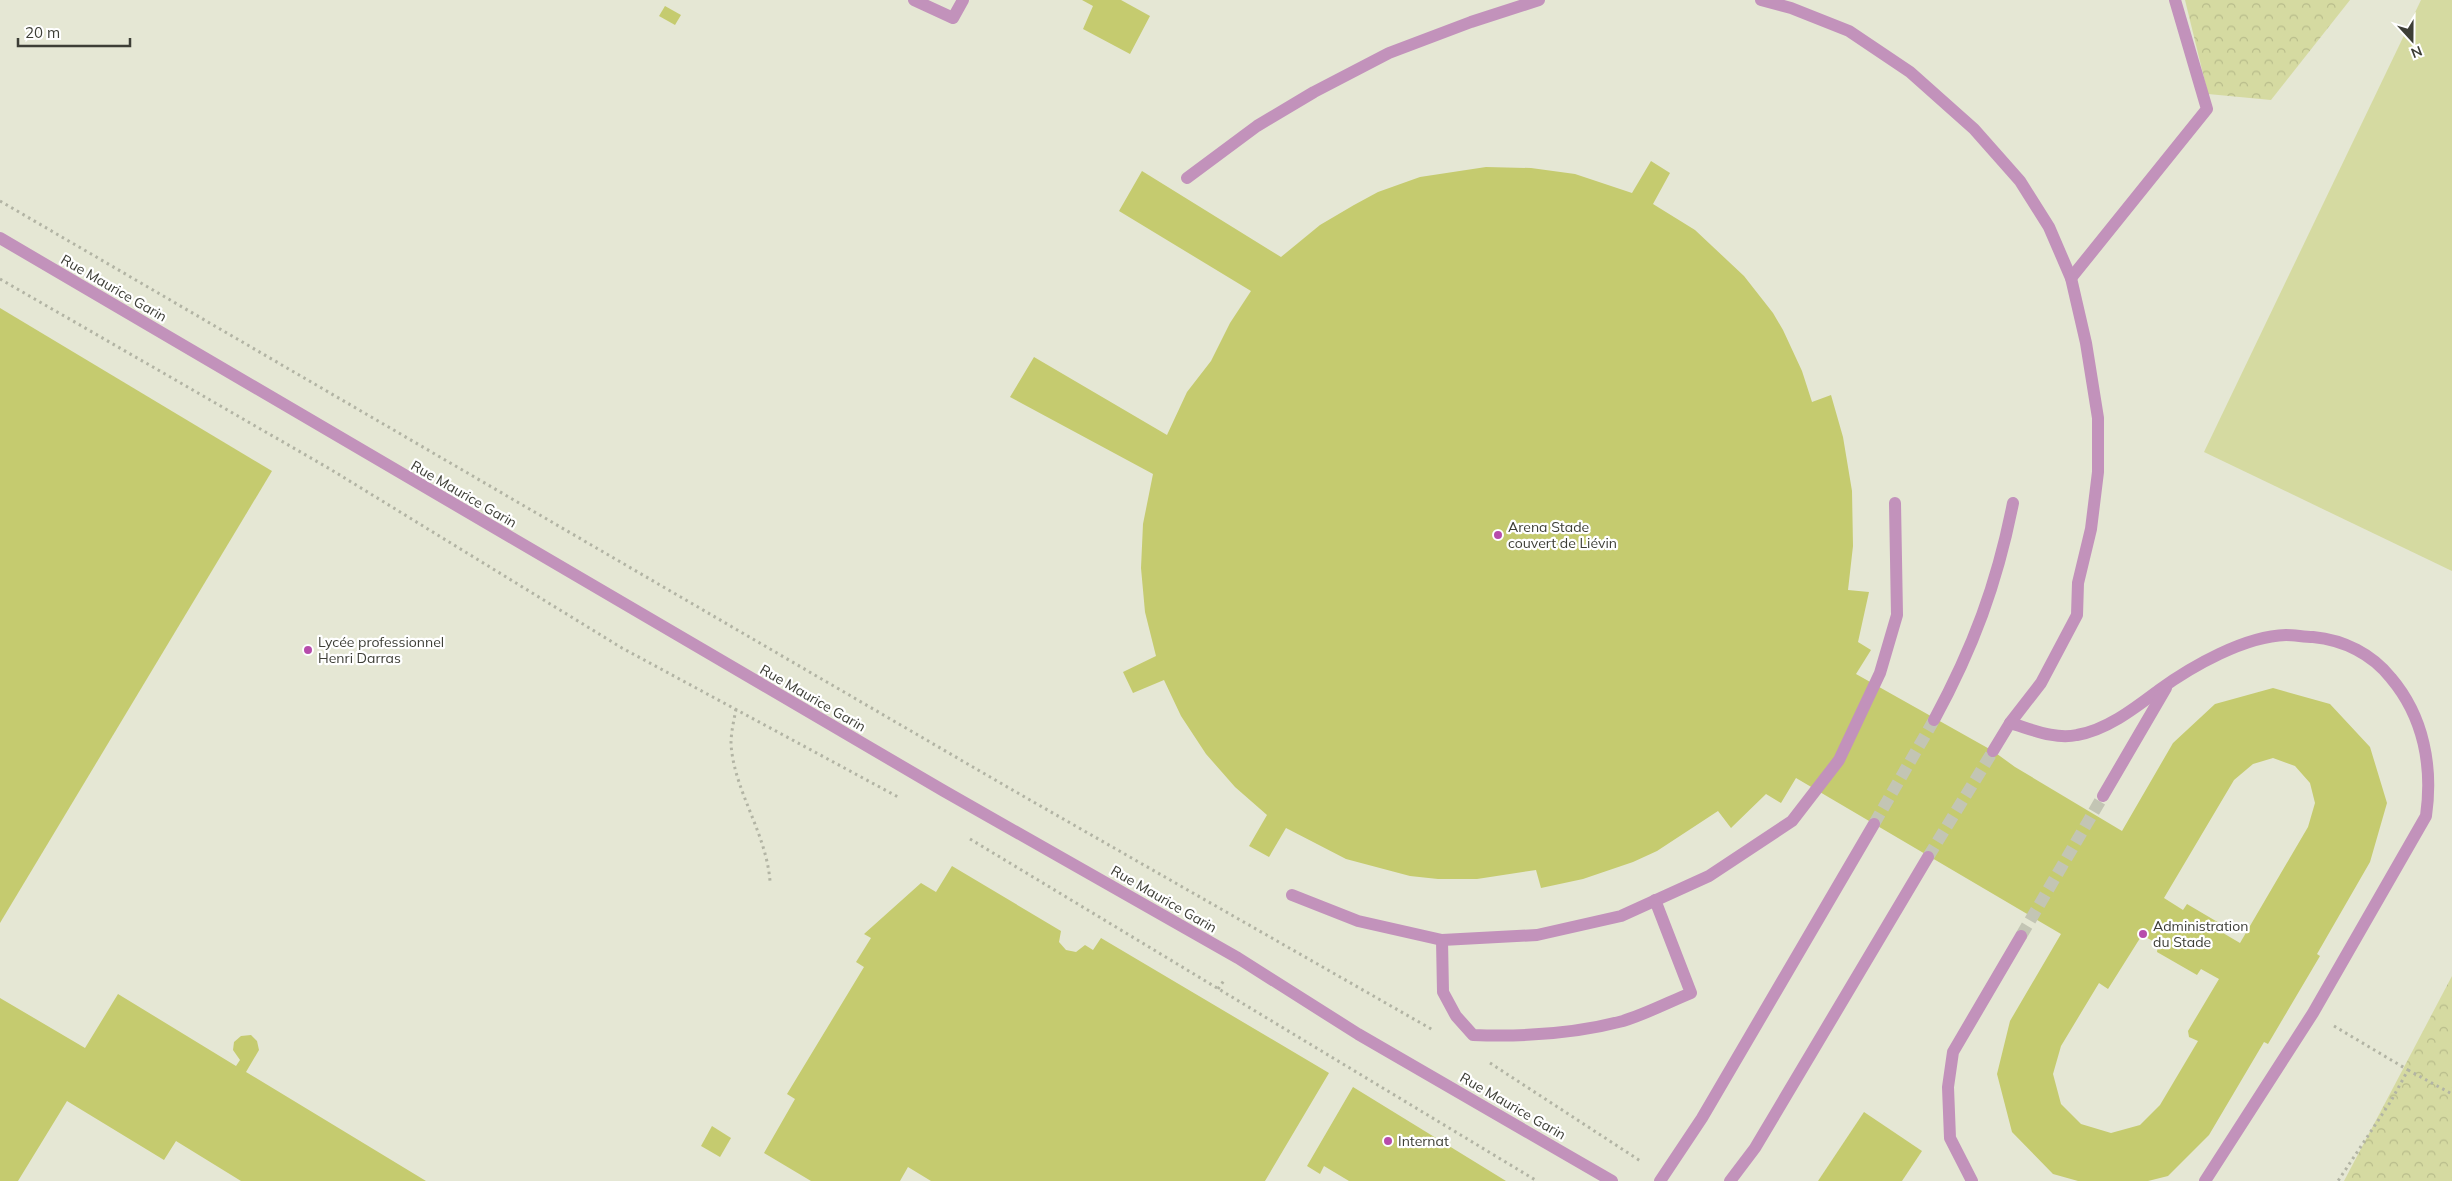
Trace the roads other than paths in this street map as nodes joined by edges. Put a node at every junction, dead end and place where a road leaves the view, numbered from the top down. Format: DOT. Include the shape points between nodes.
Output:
graph roads {
  1 [pos="914,0"];
  2 [pos="963,0"];
  3 [pos="1540,0"];
  4 [pos="1761,0"];
  5 [pos="2175,0"];
  6 [pos="1188,178"];
  7 [pos="0,238"];
  8 [pos="2071,278"];
  9 [pos="1895,503"];
  10 [pos="2013,503"];
  11 [pos="2169,683"];
  12 [pos="1934,720"];
  13 [pos="2010,723"];
  14 [pos="1993,751"];
  15 [pos="2103,796"];
  16 [pos="1874,824"];
  17 [pos="1928,856"];
  18 [pos="1292,895"];
  19 [pos="1655,900"];
  20 [pos="2021,936"];
  21 [pos="1442,940"];
  22 [pos="1661,1178"];
  23 [pos="1612,1181"];
  24 [pos="1730,1181"];
  25 [pos="1972,1181"];
  26 [pos="2205,1181"];
  1 -- 2 [label="street" via="953,18"];
  3 -- 6 [label="street" via="1389,53 1257,126"];
  4 -- 8 [label="street" via="1849,31 1910,72 1974,128 2020,181 2049,227"];
  5 -- 8 [label="street" via="2207,109"];
  7 -- 23 [label="street, Rue Maurice Garin" via="918,777 1238,958 1358,1034"];
  8 -- 13 [label="street" via="2098,418 2098,472 2091,528 2078,583 2077,615 2041,683"];
  9 -- 19 [label="street" via="1898,615 1880,674 1839,760 1792,820 1709,876"];
  10 -- 12 [label="street" via="2001,558 1978,630 1961,671"];
  11 -- 13 [label="street" via="2135,708 2101,727 2076,736 2049,735"];
  11 -- 15 [label="street"];
  11 -- 26 [label="street" via="2203,662 2244,644 2286,635 2321,638 2351,646 2380,664 2401,690 2417,722 2427,756 2430,788 2426,816 2312,1013"];
  13 -- 14 [label="street"];
  16 -- 22 [label="street" via="1702,1118"];
  17 -- 24 [label="street" via="1755,1148"];
  18 -- 21 [label="street" via="1358,921"];
  19 -- 21 [label="street" via="1622,916 1538,935"];
  19 -- 21 [label="street" via="1691,993 1624,1020 1578,1029 1507,1036 1473,1035 1456,1016 1443,992"];
  20 -- 25 [label="street" via="1953,1052 1948,1087 1950,1138"];
}
